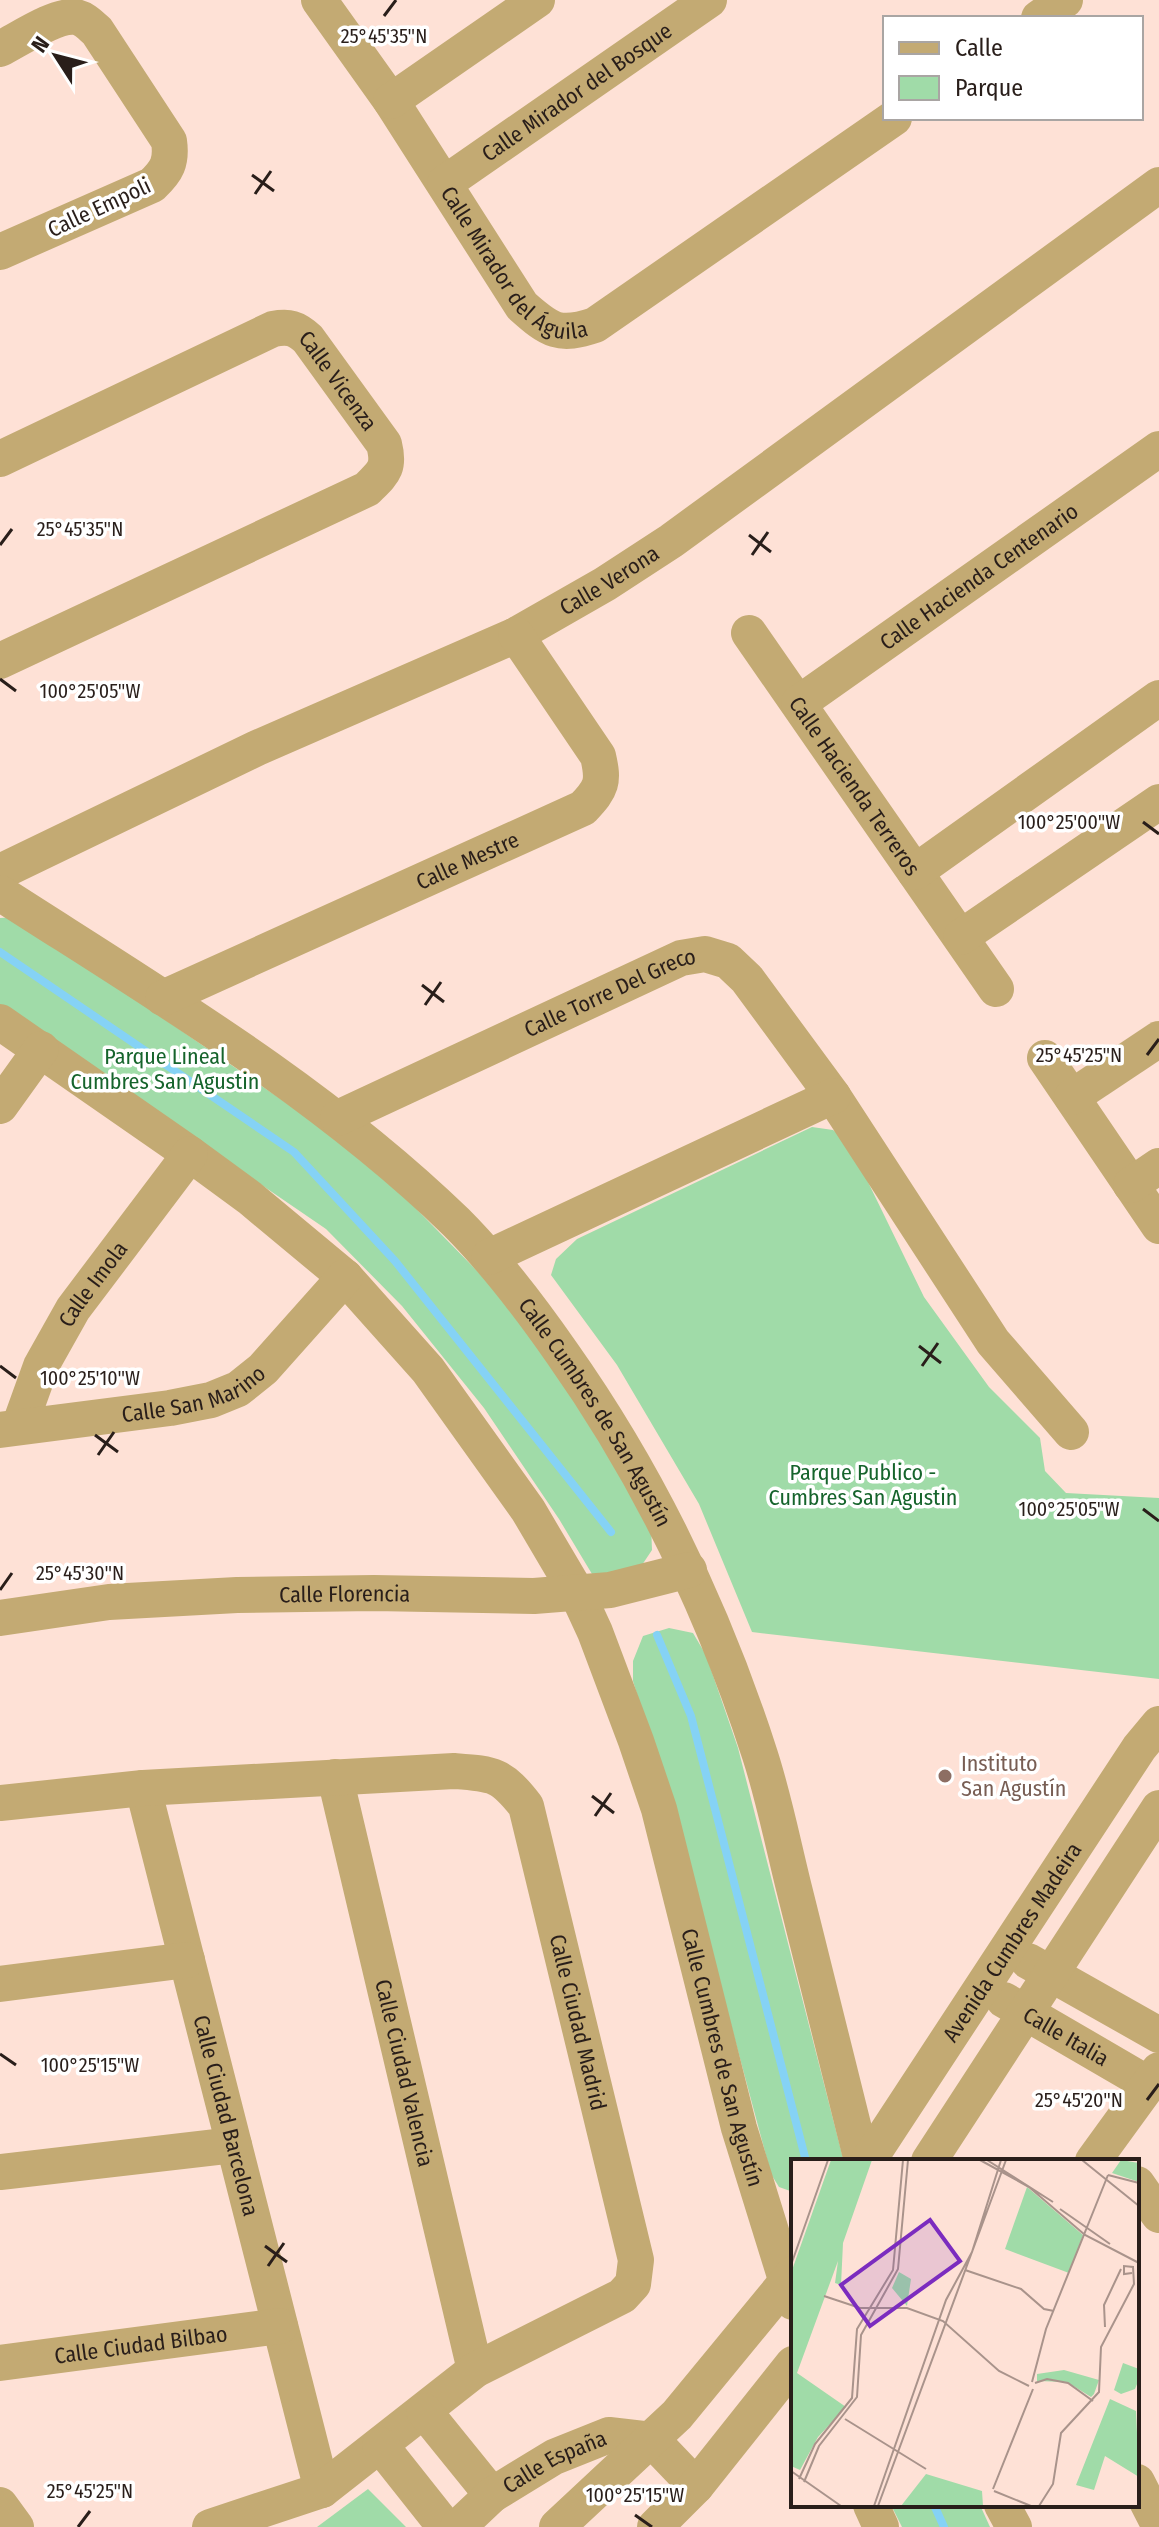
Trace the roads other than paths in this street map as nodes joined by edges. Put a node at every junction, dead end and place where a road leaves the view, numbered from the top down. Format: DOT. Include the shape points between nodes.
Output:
graph roads {
  1 [pos="319,0"];
  2 [pos="537,0"];
  3 [pos="709,0"];
  4 [pos="1065,0"];
  5 [pos="1042,16"];
  6 [pos="0,49"];
  7 [pos="391,101"];
  8 [pos="891,120"];
  9 [pos="445,183"];
  10 [pos="1159,185"];
  11 [pos="0,252"];
  12 [pos="1159,449"];
  13 [pos="0,459"];
  14 [pos="749,633"];
  15 [pos="516,635"];
  16 [pos="0,661"];
  17 [pos="1159,698"];
  18 [pos="799,703"];
  19 [pos="1159,802"];
  20 [pos="0,872"];
  21 [pos="915,872"];
  22 [pos="0,893"];
  23 [pos="961,937"];
  24 [pos="996,989"];
  25 [pos="163,998"];
  26 [pos="0,1022"];
  27 [pos="1159,1039"];
  28 [pos="41,1049"];
  29 [pos="1045,1058"];
  30 [pos="833,1096"];
  31 [pos="1072,1097"];
  32 [pos="0,1106"];
  33 [pos="338,1118"];
  34 [pos="190,1154"];
  35 [pos="1145,1176"];
  36 [pos="1159,1226"];
  37 [pos="489,1257"];
  38 [pos="345,1277"];
  39 [pos="9,1429"];
  40 [pos="1071,1432"];
  41 [pos="689,1570"];
  42 [pos="577,1593"];
  43 [pos="0,1618"];
  44 [pos="1159,1724"];
  45 [pos="335,1777"];
  46 [pos="143,1788"];
  47 [pos="0,1803"];
  48 [pos="1159,1808"];
  49 [pos="1007,1948"];
  50 [pos="187,1960"];
  51 [pos="1049,1973"];
  52 [pos="0,1984"];
  53 [pos="982,1987"];
  54 [pos="1023,2012"];
  55 [pos="1159,2035"];
  56 [pos="1154,2078"];
  57 [pos="234,2145"];
  58 [pos="1107,2154"];
  59 [pos="864,2159"];
  60 [pos="866,2159"];
  61 [pos="930,2159"];
  62 [pos="0,2172"];
  63 [pos="1139,2187"];
  64 [pos="1159,2215"];
  65 [pos="791,2286"];
  66 [pos="280,2326"];
  67 [pos="0,2363"];
  68 [pos="791,2367"];
  69 [pos="475,2370"];
  70 [pos="424,2411"];
  71 [pos="652,2440"];
  72 [pos="380,2445"];
  73 [pos="696,2486"];
  74 [pos="1139,2486"];
  75 [pos="322,2490"];
  76 [pos="492,2495"];
  77 [pos="0,2505"];
  78 [pos="872,2507"];
  79 [pos="1003,2507"];
  80 [pos="1159,2525"];
  81 [pos="16,2527"];
  82 [pos="210,2527"];
  83 [pos="445,2527"];
  84 [pos="458,2527"];
  85 [pos="557,2527"];
  86 [pos="655,2527"];
  87 [pos="881,2527"];
  88 [pos="1014,2527"];
  1 -- 7 [label="street, Calle Mirador del Águila"];
  2 -- 7 [label="street"];
  3 -- 9 [label="street, Calle Mirador del Bosque"];
  4 -- 5 [label="street"];
  6 -- 11 [label="street, Calle Empoli" via="57,20 86,21 169,141 171,156 166,172 152,185"];
  7 -- 9 [label="street, Calle Mirador del Águila"];
  8 -- 9 [label="street, Calle Mirador del Águila" via="595,325 571,333 544,326 522,306"];
  10 -- 15 [label="street, Calle Verona" via="671,541"];
  12 -- 18 [label="street, Calle Hacienda Centenario"];
  13 -- 16 [label="street, Calle Vicenza" via="287,326 308,339 384,444 388,461 367,489"];
  14 -- 18 [label="street, Calle Hacienda Terreros"];
  15 -- 20 [label="street, Calle Verona" via="257,748"];
  15 -- 25 [label="street, Calle Mestre" via="598,756 603,776 598,793 583,808"];
  17 -- 21 [label="street"];
  18 -- 21 [label="street, Calle Hacienda Terreros"];
  19 -- 23 [label="street"];
  21 -- 23 [label="street, Calle Hacienda Terreros"];
  22 -- 25 [label="street, Calle Cumbres de San Agustín"];
  23 -- 24 [label="street, Calle Hacienda Terreros"];
  25 -- 33 [label="street, Calle Cumbres de San Agustín"];
  26 -- 28 [label="street, Calle Cumbres de San Agustín"];
  27 -- 31 [label="street"];
  28 -- 32 [label="street"];
  28 -- 34 [label="street, Calle Cumbres de San Agustín"];
  29 -- 31 [label="street"];
  30 -- 33 [label="street, Calle Torre Del Greco" via="747,979 728,961 705,954 681,958"];
  30 -- 37 [label="street"];
  30 -- 40 [label="street, Calle Torre Del Greco" via="993,1342"];
  31 -- 35 [label="street"];
  33 -- 37 [label="street, Calle Cumbres de San Agustín"];
  34 -- 38 [label="street, Calle Cumbres de San Agustín"];
  34 -- 39 [label="street, Calle Imola" via="73,1309"];
  35 -- 36 [label="street"];
  37 -- 41 [label="street, Calle Cumbres de San Agustín" via="605,1413"];
  38 -- 39 [label="street, Calle San Marino" via="263,1369 238,1389 170,1408"];
  38 -- 42 [label="street, Calle Cumbres de San Agustín" via="428,1370 528,1510"];
  41 -- 42 [label="street, Calle Florencia"];
  41 -- 59 [label="street, Calle Cumbres de San Agustín" via="761,1759"];
  42 -- 43 [label="street, Calle Florencia" via="237,1595 109,1602"];
  42 -- 65 [label="street, Calle Cumbres de San Agustín" via="614,1679 659,1809 739,2128"];
  44 -- 49 [label="street, Avenida Cumbres Madeira"];
  45 -- 46 [label="street, Calle Ciudad Madrid"];
  45 -- 69 [label="street, Calle Ciudad Valencia"];
  45 -- 69 [label="street, Calle Ciudad Madrid" via="484,1773 499,1777 526,1806 636,2260 633,2284 622,2296"];
  46 -- 47 [label="street, Calle Ciudad Madrid"];
  46 -- 50 [label="street, Calle Ciudad Barcelona"];
  48 -- 51 [label="street"];
  49 -- 51 [label="street, Calle Italia"];
  49 -- 53 [label="street, Avenida Cumbres Madeira"];
  50 -- 52 [label="street"];
  50 -- 57 [label="street, Calle Ciudad Barcelona"];
  51 -- 54 [label="street"];
  51 -- 55 [label="street, Calle Italia"];
  53 -- 54 [label="street, Calle Italia"];
  53 -- 60 [label="street, Avenida Cumbres Madeira"];
  54 -- 56 [label="street, Calle Italia"];
  54 -- 61 [label="street"];
  56 -- 58 [label="street"];
  57 -- 62 [label="street"];
  57 -- 66 [label="street, Calle Ciudad Barcelona"];
  63 -- 64 [label="street"];
  65 -- 71 [label="street"];
  66 -- 67 [label="street, Calle Ciudad Bilbao"];
  66 -- 75 [label="street, Calle Ciudad Barcelona"];
  68 -- 73 [label="street"];
  69 -- 70 [label="street, Calle Ciudad Madrid"];
  70 -- 72 [label="street, Calle Ciudad Madrid"];
  70 -- 76 [label="street, Calle España"];
  71 -- 73 [label="street"];
  71 -- 76 [label="street, Calle España" via="609,2435 554,2457"];
  71 -- 85 [label="street"];
  72 -- 75 [label="street, Calle Ciudad Madrid"];
  72 -- 83 [label="street"];
  73 -- 86 [label="street"];
  74 -- 80 [label="street"];
  75 -- 82 [label="street, Calle Ciudad Madrid"];
  76 -- 84 [label="street, Calle España"];
  77 -- 81 [label="street"];
  78 -- 87 [label="street"];
  79 -- 88 [label="street"];
}
